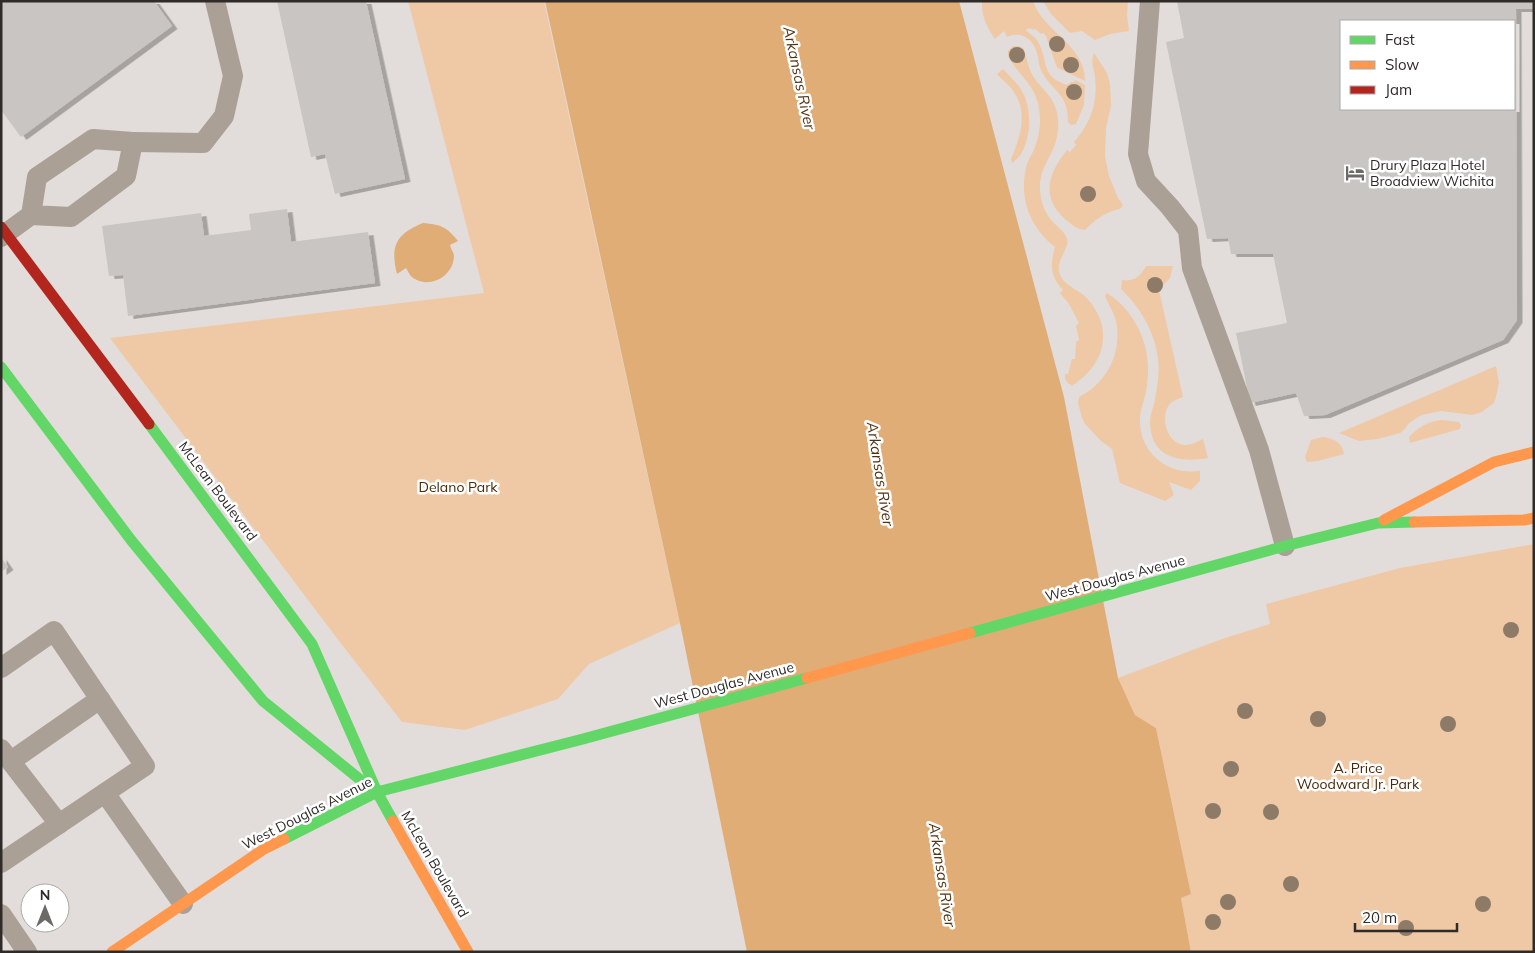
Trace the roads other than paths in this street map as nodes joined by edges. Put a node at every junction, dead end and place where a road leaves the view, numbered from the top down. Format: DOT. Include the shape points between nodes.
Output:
graph roads {
  1 [pos="215,1"];
  2 [pos="1150,1"];
  3 [pos="133,142"];
  4 [pos="31,215"];
  5 [pos="3,232"];
  6 [pos="1,367"];
  7 [pos="1534,452"];
  8 [pos="1534,518"];
  9 [pos="1378,523"];
  10 [pos="1285,546"];
  11 [pos="1,668"];
  12 [pos="100,699"];
  13 [pos="6,755"];
  14 [pos="376,792"];
  15 [pos="105,793"];
  16 [pos="59,824"];
  17 [pos="1,862"];
  18 [pos="183,904"];
  19 [pos="1,914"];
  20 [pos="27,952"];
  21 [pos="112,952"];
  22 [pos="468,952"];
  1 -- 3 [label="lane" via="233,76 224,116 203,143"];
  2 -- 10 [label="lane" via="1138,154 1146,181 1188,230 1192,268 1258,450"];
  3 -- 4 [label="lane" via="126,176 71,217"];
  3 -- 4 [label="lane" via="93,139 37,178"];
  4 -- 5 [label="lane"];
  5 -- 14 [label="main road, McLean Boulevard" via="312,644"];
  6 -- 14 [label="main road, McLean Boulevard" via="131,540 263,700"];
  7 -- 9 [label="main road, West Douglas Avenue" via="1494,462"];
  8 -- 9 [label="main road, West Douglas Avenue"];
  9 -- 10 [label="main road, West Douglas Avenue"];
  10 -- 14 [label="main road, West Douglas Avenue" via="584,739"];
  11 -- 12 [label="lane" via="54,631"];
  12 -- 13 [label="lane"];
  12 -- 15 [label="lane" via="145,766"];
  13 -- 16 [label="lane"];
  14 -- 18 [label="main road, West Douglas Avenue" via="264,849"];
  14 -- 22 [label="main road, McLean Boulevard"];
  15 -- 16 [label="lane"];
  15 -- 18 [label="lane"];
  16 -- 17 [label="lane"];
  18 -- 21 [label="main road, West Douglas Avenue"];
  19 -- 20 [label="lane"];
}
